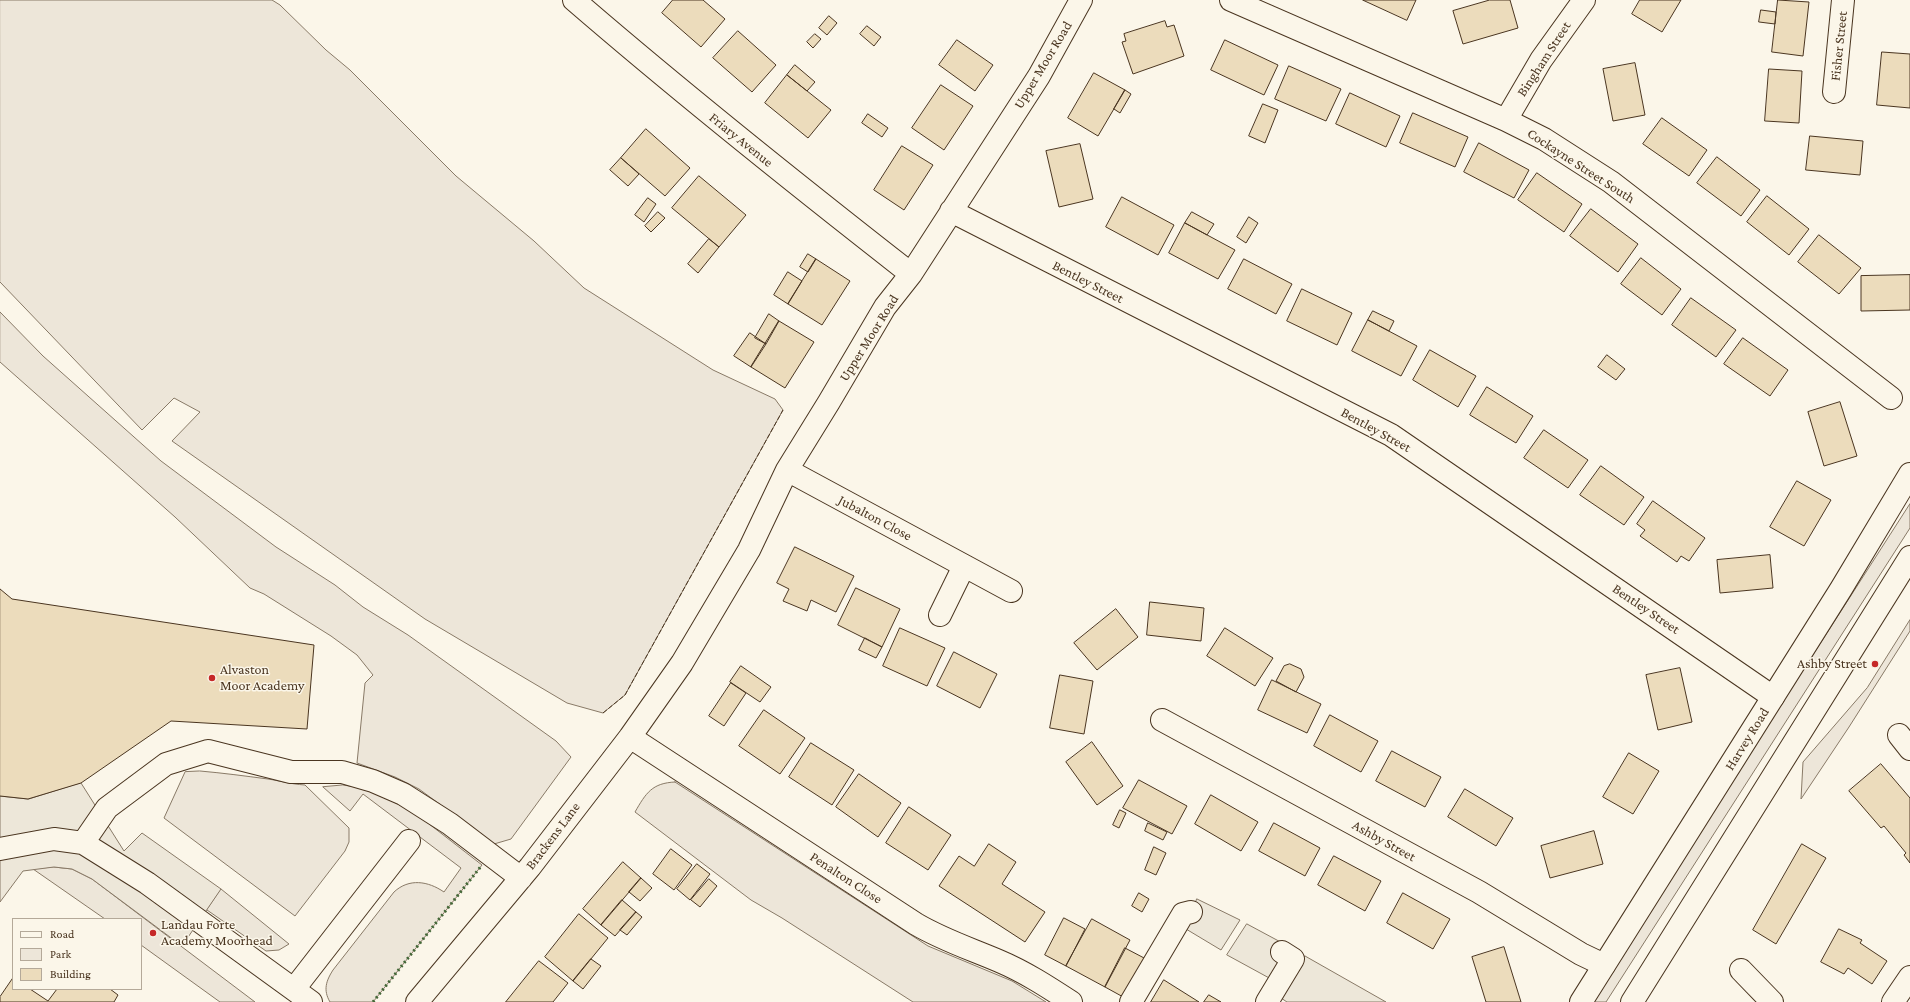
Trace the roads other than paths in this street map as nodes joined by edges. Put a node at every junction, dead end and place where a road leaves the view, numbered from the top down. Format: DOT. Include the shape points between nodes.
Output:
graph roads {
  1 [pos="574,0"];
  2 [pos="1081,0"];
  3 [pos="1231,0"];
  4 [pos="1584,0"];
  5 [pos="1843,0"];
  6 [pos="1834,92"];
  7 [pos="1506,120"];
  8 [pos="951,211"];
  9 [pos="911,274"];
  10 [pos="1891,398"];
  11 [pos="787,470"];
  12 [pos="1910,474"];
  13 [pos="1910,557"];
  14 [pos="964,566"];
  15 [pos="1011,591"];
  16 [pos="940,615"];
  17 [pos="682,663"];
  18 [pos="1773,697"];
  19 [pos="1162,720"];
  20 [pos="630,736"];
  21 [pos="409,841"];
  22 [pos="83,844"];
  23 [pos="0,848"];
  24 [pos="521,878"];
  25 [pos="1191,912"];
  26 [pos="1282,952"];
  27 [pos="1604,965"];
  28 [pos="1741,970"];
  29 [pos="1910,977"];
  30 [pos="302,996"];
  31 [pos="417,1002"];
  32 [pos="1071,1002"];
  33 [pos="1131,1002"];
  34 [pos="1267,1002"];
  35 [pos="1581,1002"];
  36 [pos="1632,1002"];
  37 [pos="1772,1002"];
  38 [pos="1893,1002"];
  1 -- 9 [label="main road, Friary Avenue" via="766,161"];
  2 -- 8 [label="main road, Upper Moor Road" via="1039,76"];
  3 -- 7 [label="main road, Cockayne Street South"];
  4 -- 7 [label="main road, Bingham Street" via="1541,60"];
  5 -- 6 [label="main road, Fisher Street"];
  7 -- 10 [label="main road, Cockayne Street South" via="1544,139 1611,182"];
  8 -- 9 [label="main road, Upper Moor Road"];
  8 -- 18 [label="main road, Bentley Street" via="1390,435"];
  9 -- 11 [label="main road, Upper Moor Road" via="885,307"];
  11 -- 14 [label="main road, Jubalton Close"];
  11 -- 17 [label="main road, Upper Moor Road" via="749,550"];
  12 -- 18 [label="main road, Harvey Road"];
  13 -- 36 [label="main road"];
  14 -- 15 [label="main road, Jubalton Close"];
  14 -- 16 [label="main road"];
  17 -- 20 [label="main road, Brackens Lane"];
  18 -- 27 [label="main road, Harvey Road"];
  19 -- 27 [label="main road, Ashby Street" via="1479,892 1581,954"];
  20 -- 24 [label="main road, Brackens Lane"];
  20 -- 32 [label="main road, Penalton Close" via="916,924 938,937 1034,978"];
  21 -- 30 [label="main road"];
  22 -- 23 [label="main road" via="54,839"];
  22 -- 24 [label="main road" via="107,808 166,764 208,751 291,772 342,772 373,781 410,798 450,824"];
  22 -- 30 [label="main road" via="147,883"];
  24 -- 31 [label="main road, Brackens Lane"];
  25 -- 33 [label="main road" via="1183,914"];
  26 -- 34 [label="main road" via="1293,959"];
  27 -- 35 [label="main road, Harvey Road"];
  28 -- 37 [label="main road"];
  29 -- 38 [label="main road"];
}
